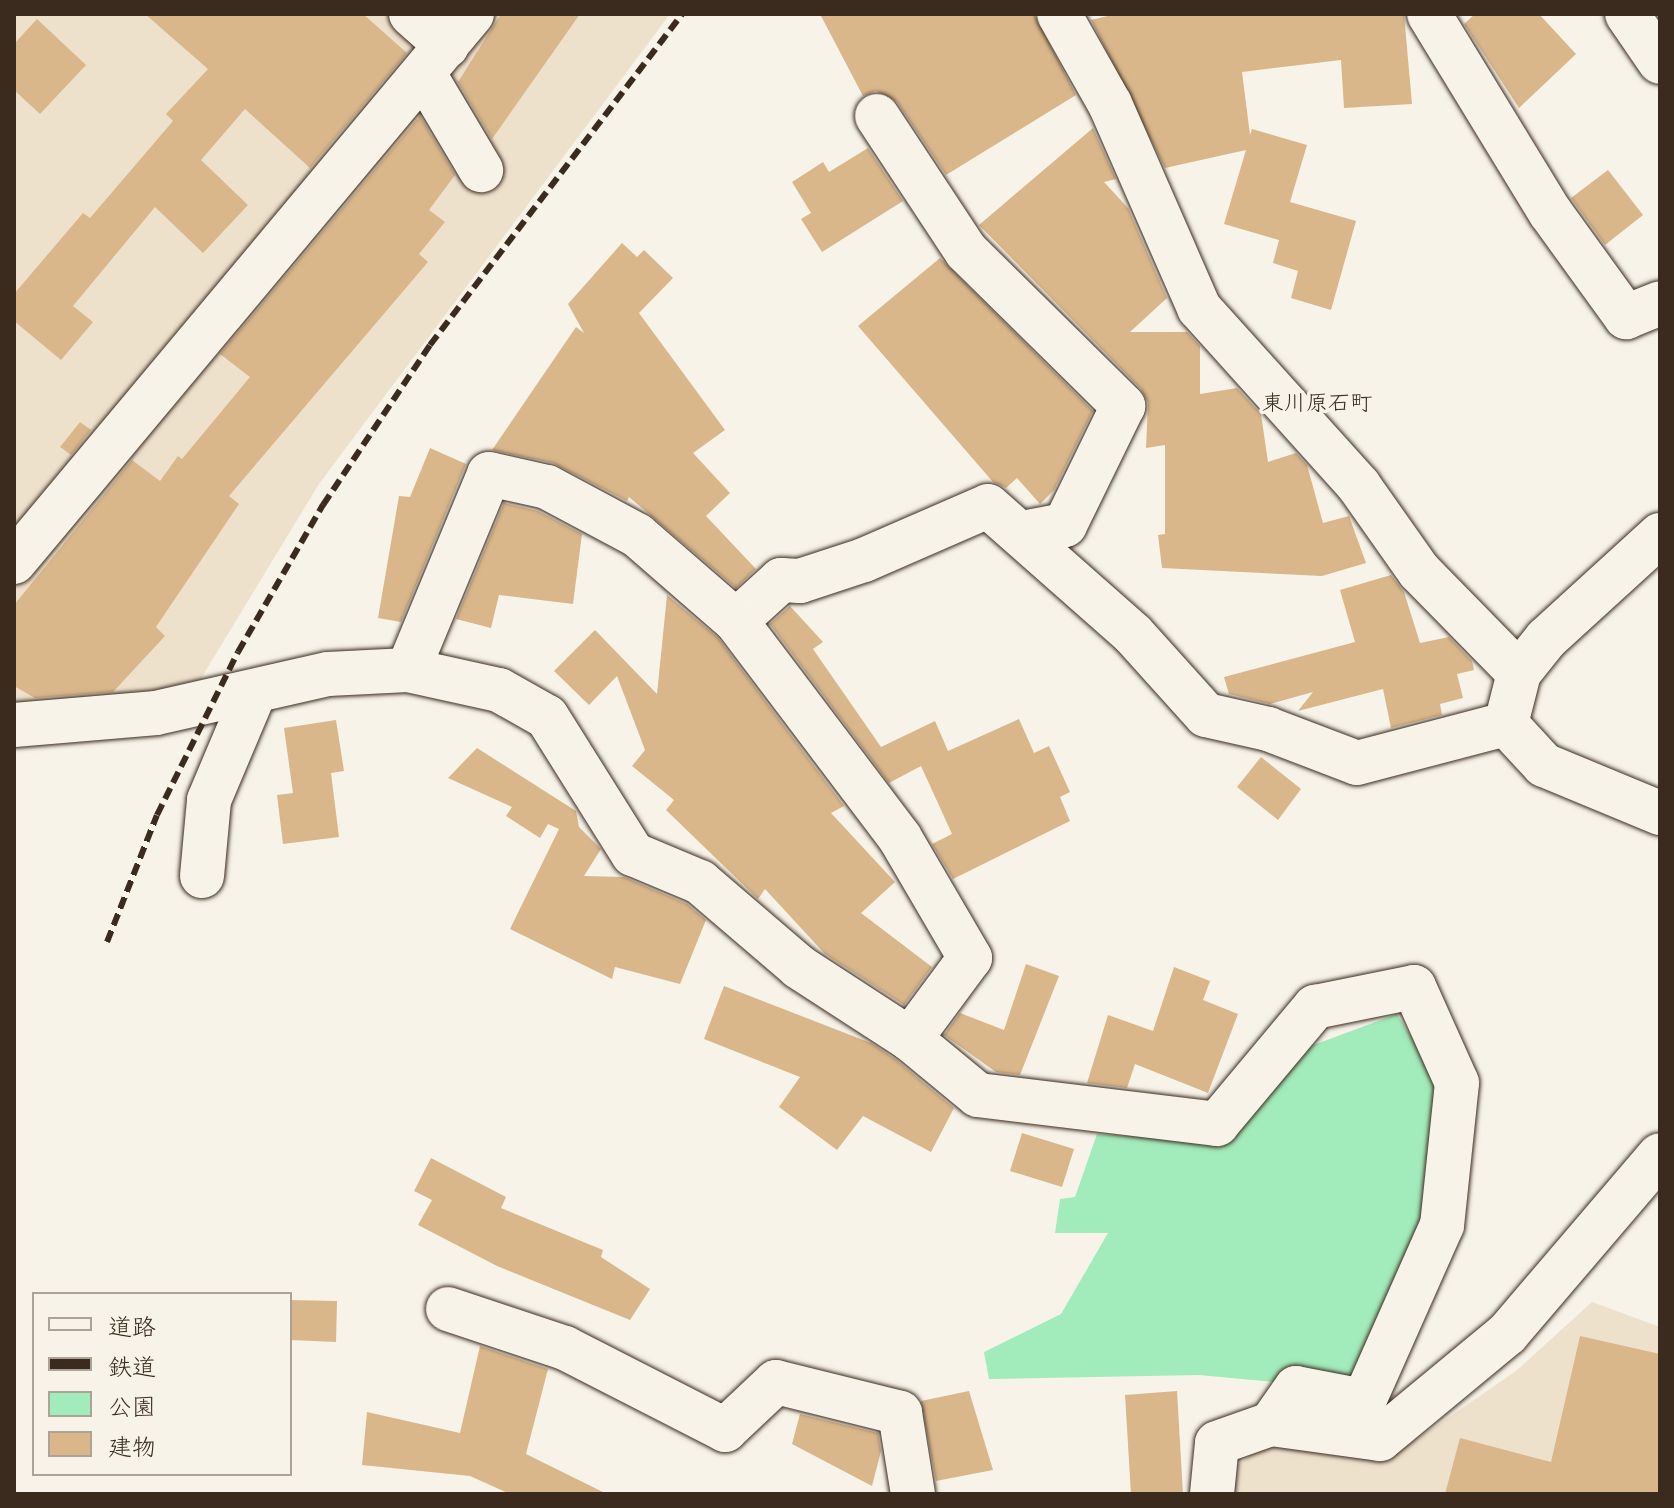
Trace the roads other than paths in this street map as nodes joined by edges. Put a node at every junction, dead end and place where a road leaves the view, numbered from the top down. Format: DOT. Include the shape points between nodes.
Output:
graph roads {
  1 [pos="411,14"];
  2 [pos="1059,14"];
  3 [pos="1429,14"];
  4 [pos="1627,14"];
  5 [pos="448,45"];
  6 [pos="1660,62"];
  7 [pos="877,116"];
  8 [pos="481,170"];
  9 [pos="1660,303"];
  10 [pos="1022,533"];
  11 [pos="1660,535"];
  12 [pos="14,562"];
  13 [pos="736,621"];
  14 [pos="408,670"];
  15 [pos="1519,673"];
  16 [pos="255,691"];
  17 [pos="1506,724"];
  18 [pos="14,725"];
  19 [pos="1660,813"];
  20 [pos="202,876"];
  21 [pos="910,1039"];
  22 [pos="1660,1155"];
  23 [pos="448,1309"];
  24 [pos="1271,1424"];
  25 [pos="913,1494"];
  26 [pos="1212,1494"];
  1 -- 5 [label="street"];
  2 -- 15 [label="street" via="1110,104 1199,308 1359,486 1419,571"];
  3 -- 9 [label="street" via="1550,212 1626,317"];
  4 -- 6 [label="street"];
  5 -- 8 [label="street"];
  5 -- 12 [label="street"];
  7 -- 10 [label="street" via="966,251 1123,406 1065,525"];
  10 -- 13 [label="street" via="988,506 864,560 800,581 781,580"];
  10 -- 17 [label="street" via="1133,634 1206,715 1268,729 1357,763"];
  11 -- 15 [label="street" via="1546,639"];
  13 -- 14 [label="street" via="637,535 547,487 489,474"];
  13 -- 21 [label="street" via="900,838 970,958"];
  14 -- 16 [label="street" via="328,674"];
  14 -- 21 [label="street" via="499,690 547,717 633,854 700,882 799,967"];
  15 -- 17 [label="street"];
  16 -- 18 [label="street" via="142,715"];
  16 -- 20 [label="street" via="209,800"];
  17 -- 19 [label="street" via="1544,765"];
  21 -- 24 [label="street" via="978,1095 1217,1124 1315,1007 1414,987 1457,1083 1442,1225 1364,1401 1296,1388"];
  22 -- 24 [label="street" via="1507,1334 1380,1439"];
  23 -- 25 [label="street" via="565,1348 725,1430 776,1382 900,1413"];
  24 -- 26 [label="street" via="1217,1443"];
}
